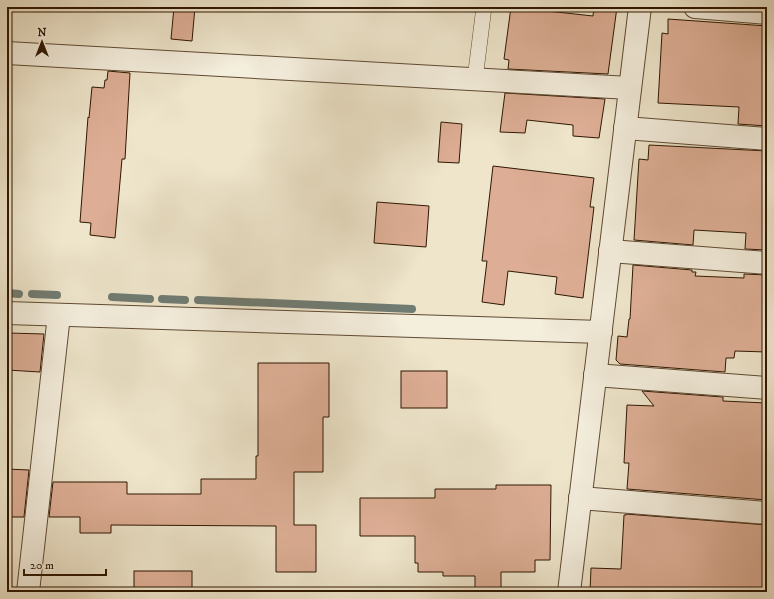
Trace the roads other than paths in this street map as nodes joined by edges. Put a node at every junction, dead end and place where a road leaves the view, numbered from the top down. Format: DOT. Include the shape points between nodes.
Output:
graph roads {
  1 [pos="484,7"];
  2 [pos="640,7"];
  3 [pos="695,7"];
  4 [pos="767,13"];
  5 [pos="7,53"];
  6 [pos="476,79"];
  7 [pos="630,88"];
  8 [pos="625,128"];
  9 [pos="767,139"];
  10 [pos="610,251"];
  11 [pos="767,263"];
  12 [pos="7,313"];
  13 [pos="59,315"];
  14 [pos="601,332"];
  15 [pos="596,375"];
  16 [pos="767,388"];
  17 [pos="580,498"];
  18 [pos="767,513"];
  19 [pos="28,592"];
  20 [pos="569,592"];
  1 -- 6 [label="lane"];
  2 -- 7 [label="street"];
  3 -- 4 [label="street"];
  5 -- 6 [label="street"];
  6 -- 7 [label="street"];
  7 -- 8 [label="street"];
  8 -- 9 [label="street"];
  8 -- 10 [label="street"];
  10 -- 11 [label="street"];
  10 -- 14 [label="street"];
  12 -- 13 [label="street"];
  13 -- 14 [label="street"];
  13 -- 19 [label="street"];
  14 -- 15 [label="street"];
  15 -- 16 [label="street"];
  15 -- 17 [label="street"];
  17 -- 18 [label="street"];
  17 -- 20 [label="street"];
}
